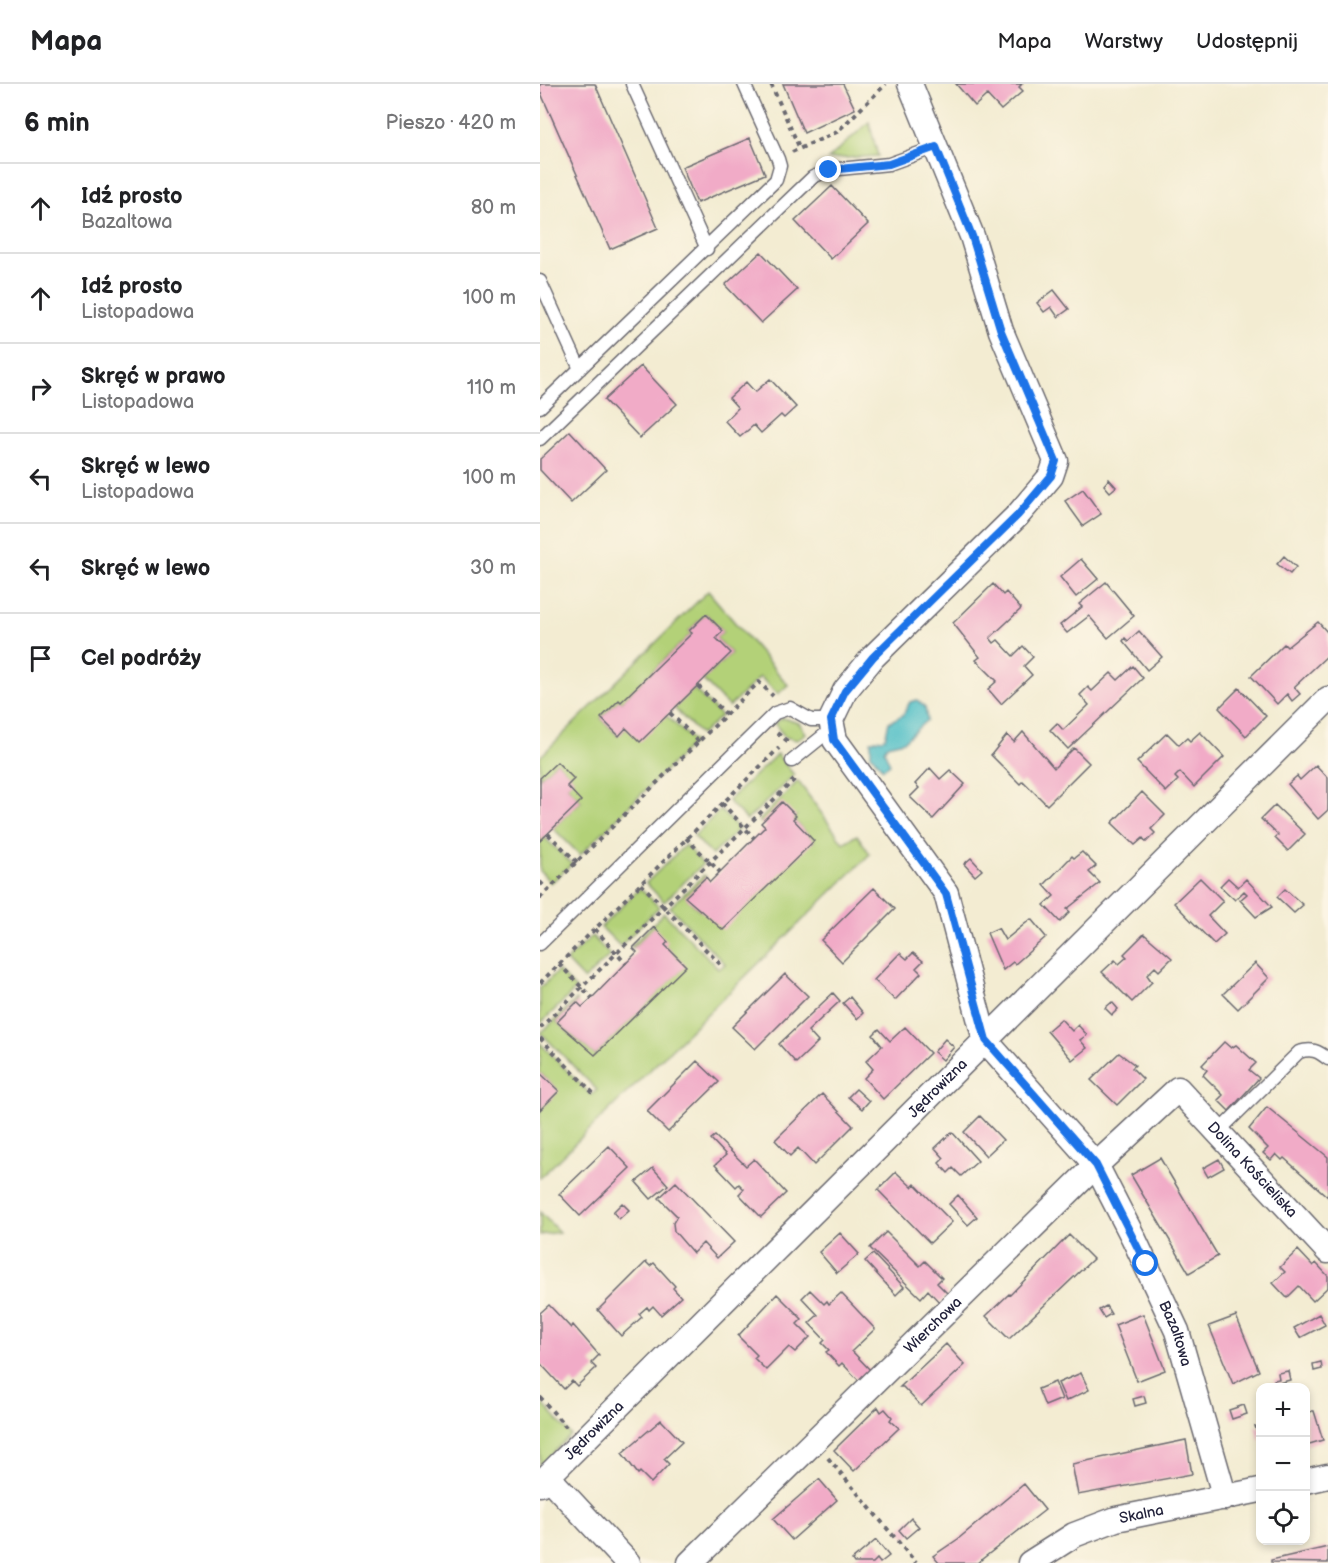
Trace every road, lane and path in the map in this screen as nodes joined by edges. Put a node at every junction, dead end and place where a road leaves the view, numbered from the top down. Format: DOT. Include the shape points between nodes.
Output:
graph roads {
  1 [pos="632,84"];
  2 [pos="744,84"];
  3 [pos="771,84"];
  4 [pos="886,84"];
  5 [pos="910,84"];
  6 [pos="936,147"];
  7 [pos="800,149"];
  8 [pos="778,159"];
  9 [pos="707,249"];
  10 [pos="540,281"];
  11 [pos="580,369"];
  12 [pos="540,407"];
  13 [pos="540,439"];
  14 [pos="698,686"];
  15 [pos="1328,699"];
  16 [pos="786,709"];
  17 [pos="670,713"];
  18 [pos="726,714"];
  19 [pos="767,721"];
  20 [pos="832,724"];
  21 [pos="786,741"];
  22 [pos="699,742"];
  23 [pos="794,744"];
  24 [pos="792,761"];
  25 [pos="801,773"];
  26 [pos="722,803"];
  27 [pos="745,828"];
  28 [pos="548,834"];
  29 [pos="687,838"];
  30 [pos="754,838"];
  31 [pos="578,862"];
  32 [pos="710,862"];
  33 [pos="720,872"];
  34 [pos="540,882"];
  35 [pos="640,884"];
  36 [pos="548,890"];
  37 [pos="540,898"];
  38 [pos="663,908"];
  39 [pos="595,928"];
  40 [pos="540,944"];
  41 [pos="616,953"];
  42 [pos="559,964"];
  43 [pos="626,964"];
  44 [pos="722,966"];
  45 [pos="540,983"];
  46 [pos="581,988"];
  47 [pos="592,998"];
  48 [pos="540,1028"];
  49 [pos="540,1038"];
  50 [pos="986,1040"];
  51 [pos="1328,1059"];
  52 [pos="1178,1089"];
  53 [pos="593,1093"];
  54 [pos="1218,1132"];
  55 [pos="1096,1165"];
  56 [pos="1328,1251"];
  57 [pos="826,1456"];
  58 [pos="1328,1476"];
  59 [pos="544,1480"];
  60 [pos="1310,1480"];
  61 [pos="1256,1491"];
  62 [pos="1225,1498"];
  63 [pos="628,1563"];
  64 [pos="690,1563"];
  65 [pos="916,1563"];
  66 [pos="1030,1563"];
  1 -- 9 [label="lane"];
  2 -- 8 [label="lane"];
  3 -- 7 [label="path"];
  4 -- 7 [label="path" via="837,132"];
  5 -- 6 [label="street"];
  6 -- 13 [label="lane" via="889,164 829,170 813,177"];
  6 -- 20 [label="street" via="972,236 1001,331 1056,461 1051,476 1018,515 873,657 845,691"];
  7 -- 8 [label="path"];
  8 -- 9 [label="lane" via="779,172 771,187"];
  9 -- 11 [label="lane"];
  10 -- 11 [label="lane"];
  11 -- 12 [label="lane"];
  14 -- 18 [label="path"];
  15 -- 50 [label="street, Jędrowizna"];
  16 -- 18 [label="path" via="759,682"];
  16 -- 19 [label="lane"];
  16 -- 20 [label="lane"];
  17 -- 22 [label="path"];
  18 -- 22 [label="path"];
  19 -- 21 [label="path"];
  19 -- 40 [label="lane"];
  20 -- 24 [label="lane"];
  20 -- 50 [label="street" via="834,740 946,894"];
  21 -- 23 [label="path"];
  21 -- 26 [label="path"];
  22 -- 31 [label="path"];
  25 -- 27 [label="path"];
  26 -- 27 [label="path"];
  26 -- 29 [label="path"];
  27 -- 30 [label="path"];
  27 -- 32 [label="path"];
  28 -- 31 [label="path"];
  29 -- 32 [label="path"];
  29 -- 35 [label="path"];
  31 -- 36 [label="path"];
  32 -- 33 [label="path"];
  32 -- 38 [label="path"];
  34 -- 36 [label="path"];
  35 -- 38 [label="path"];
  35 -- 39 [label="path"];
  36 -- 37 [label="path"];
  38 -- 41 [label="path"];
  38 -- 44 [label="path"];
  39 -- 41 [label="path"];
  39 -- 42 [label="path"];
  41 -- 43 [label="path"];
  41 -- 46 [label="path"];
  42 -- 45 [label="path"];
  42 -- 46 [label="path"];
  46 -- 47 [label="path"];
  46 -- 48 [label="path"];
  49 -- 53 [label="path"];
  50 -- 55 [label="street, Bazaltowa"];
  50 -- 59 [label="street, Jędrowizna"];
  51 -- 54 [label="lane" via="1318,1051 1299,1052"];
  52 -- 54 [label="street, Dolina Kościeliska"];
  52 -- 55 [label="street, Wierchowa"];
  54 -- 56 [label="street, Dolina Kościeliska"];
  55 -- 62 [label="street, Bazaltowa" via="1177,1331"];
  55 -- 64 [label="street, Wierchowa"];
  57 -- 65 [label="path"];
  58 -- 60 [label="street"];
  59 -- 63 [label="street"];
  61 -- 62 [label="street, Skalna"];
  62 -- 66 [label="street, Skalna" via="1116,1519 1074,1535"];
}
